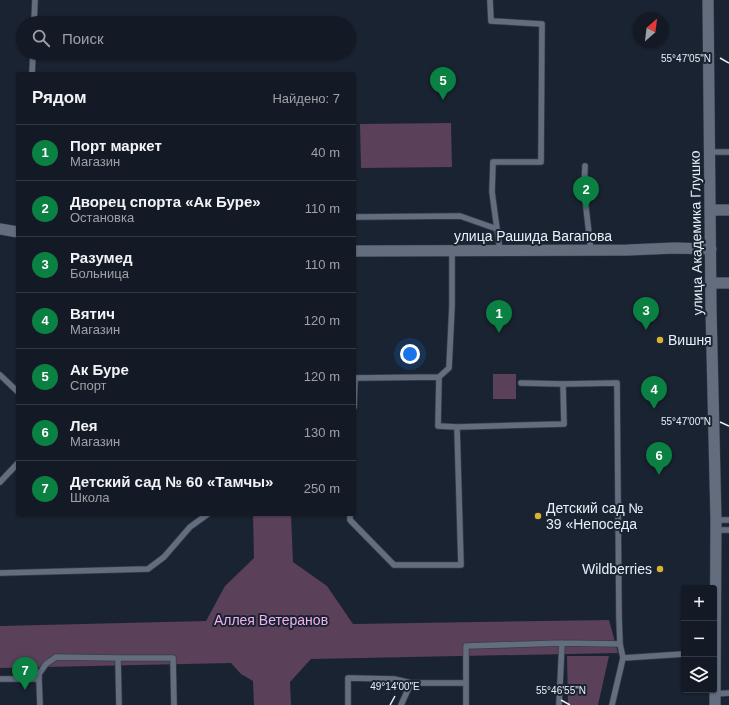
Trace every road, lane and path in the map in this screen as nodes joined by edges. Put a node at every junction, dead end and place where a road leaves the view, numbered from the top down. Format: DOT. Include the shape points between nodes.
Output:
graph roads {
  1 [pos="35,0"];
  2 [pos="490,0"];
  3 [pos="708,0"];
  4 [pos="34,16"];
  5 [pos="33,60"];
  6 [pos="32,72"];
  7 [pos="710,152"];
  8 [pos="729,152"];
  9 [pos="585,166"];
  10 [pos="711,210"];
  11 [pos="729,210"];
  12 [pos="356,216"];
  13 [pos="0,229"];
  14 [pos="497,229"];
  15 [pos="16,232"];
  16 [pos="712,249"];
  17 [pos="500,251"];
  18 [pos="590,251"];
  19 [pos="356,252"];
  20 [pos="452,252"];
  21 [pos="729,283"];
  22 [pos="712,284"];
  23 [pos="0,375"];
  24 [pos="439,377"];
  25 [pos="356,378"];
  26 [pos="521,383"];
  27 [pos="563,384"];
  28 [pos="16,390"];
  29 [pos="457,426"];
  30 [pos="16,465"];
  31 [pos="0,482"];
  32 [pos="205,516"];
  33 [pos="350,516"];
  34 [pos="729,520"];
  35 [pos="715,525"];
  36 [pos="729,530"];
  37 [pos="0,573"];
  38 [pos="715,621"];
  39 [pos="562,643"];
  40 [pos="620,644"];
  41 [pos="681,654"];
  42 [pos="715,657"];
  43 [pos="118,658"];
  44 [pos="623,658"];
  45 [pos="0,679"];
  46 [pos="39,679"];
  47 [pos="466,682"];
  48 [pos="411,683"];
  49 [pos="729,693"];
  50 [pos="715,700"];
  51 [pos="40,705"];
  52 [pos="119,705"];
  53 [pos="174,705"];
  54 [pos="348,705"];
  55 [pos="401,705"];
  56 [pos="466,705"];
  57 [pos="559,705"];
  58 [pos="612,705"];
  1 -- 4 [label="lane"];
  2 -- 14 [label="lane" via="491,21 542,24 541,162 493,162 492,192"];
  3 -- 7 [label="street, улица Академика Глушко"];
  5 -- 6 [label="lane"];
  7 -- 8 [label="lane"];
  7 -- 10 [label="street, улица Академика Глушко"];
  9 -- 18 [label="lane" via="584,190"];
  10 -- 11 [label="street"];
  10 -- 16 [label="street, улица Академика Глушко"];
  12 -- 14 [label="lane" via="460,216"];
  13 -- 15 [label="street"];
  14 -- 17 [label="lane"];
  16 -- 18 [label="street, улица Рашида Вагапова"];
  16 -- 22 [label="street, улица Академика Глушко"];
  17 -- 18 [label="street, улица Рашида Вагапова"];
  17 -- 20 [label="street, улица Рашида Вагапова"];
  19 -- 20 [label="street, улица Рашида Вагапова"];
  20 -- 24 [label="lane" via="449,368"];
  21 -- 22 [label="street"];
  22 -- 35 [label="street, улица Академика Глушко"];
  23 -- 28 [label="lane"];
  24 -- 25 [label="lane"];
  24 -- 29 [label="lane" via="438,426"];
  26 -- 27 [label="lane"];
  27 -- 29 [label="lane" via="564,424"];
  27 -- 40 [label="lane" via="617,383"];
  29 -- 33 [label="lane" via="461,565 394,565 350,520"];
  30 -- 31 [label="lane"];
  32 -- 37 [label="lane" via="190,527 164,556 148,569"];
  34 -- 35 [label="lane"];
  35 -- 36 [label="lane"];
  35 -- 38 [label="street, улица Академика Глушко"];
  39 -- 40 [label="lane"];
  39 -- 47 [label="lane" via="466,646"];
  39 -- 57 [label="lane"];
  40 -- 44 [label="lane"];
  41 -- 44 [label="lane"];
  42 -- 50 [label="street, улица Академика Глушко"];
  43 -- 46 [label="lane" via="56,657 46,664 39,674"];
  43 -- 52 [label="lane"];
  43 -- 53 [label="lane" via="173,658"];
  44 -- 58 [label="lane"];
  45 -- 46 [label="lane"];
  46 -- 51 [label="lane"];
  47 -- 48 [label="lane"];
  47 -- 56 [label="lane"];
  48 -- 54 [label="lane" via="394,679 348,678"];
  48 -- 55 [label="lane"];
  49 -- 50 [label="lane"];
}
